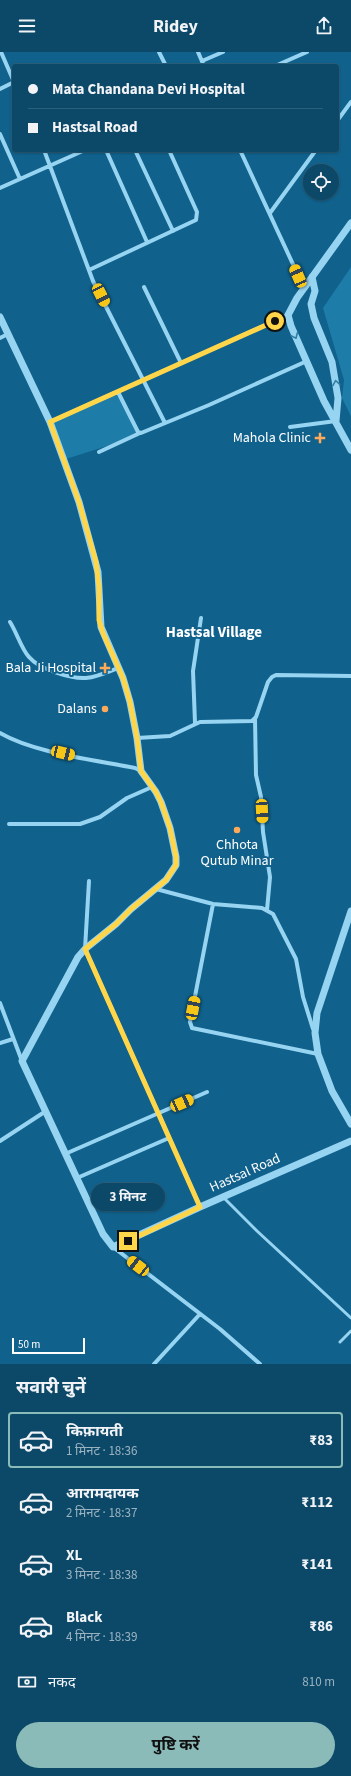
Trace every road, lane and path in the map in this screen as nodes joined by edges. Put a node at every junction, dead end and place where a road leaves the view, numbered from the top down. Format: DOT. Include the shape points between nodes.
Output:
graph roads {
  1 [pos="1,52"];
  2 [pos="159,52"];
  3 [pos="198,52"];
  4 [pos="223,52"];
  5 [pos="307,52"];
  6 [pos="202,61"];
  7 [pos="165,64"];
  8 [pos="203,64"];
  9 [pos="280,64"];
  10 [pos="12,77"];
  11 [pos="12,83"];
  12 [pos="0,89"];
  13 [pos="351,102"];
  14 [pos="339,118"];
  15 [pos="0,134"];
  16 [pos="45,152"];
  17 [pos="79,152"];
  18 [pos="107,152"];
  19 [pos="136,152"];
  20 [pos="171,152"];
  21 [pos="241,152"];
  22 [pos="315,152"];
  23 [pos="51,165"];
  24 [pos="20,179"];
  25 [pos="0,188"];
  26 [pos="270,213"];
  27 [pos="351,223"];
  28 [pos="173,231"];
  29 [pos="148,242"];
  30 [pos="89,270"];
  31 [pos="312,277"];
  32 [pos="144,286"];
  33 [pos="304,288"];
  34 [pos="288,314"];
  35 [pos="0,317"];
  36 [pos="8,334"];
  37 [pos="0,338"];
  38 [pos="307,361"];
  39 [pos="181,363"];
  40 [pos="144,380"];
  41 [pos="118,392"];
  42 [pos="336,421"];
  43 [pos="50,422"];
  44 [pos="164,423"];
  45 [pos="290,427"];
  46 [pos="140,433"];
  47 [pos="351,450"];
  48 [pos="99,452"];
  49 [pos="200,618"];
  50 [pos="10,622"];
  51 [pos="118,668"];
  52 [pos="351,676"];
  53 [pos="255,718"];
  54 [pos="195,724"];
  55 [pos="0,733"];
  56 [pos="137,738"];
  57 [pos="141,771"];
  58 [pos="152,786"];
  59 [pos="9,824"];
  60 [pos="89,881"];
  61 [pos="156,889"];
  62 [pos="213,904"];
  63 [pos="267,910"];
  64 [pos="351,911"];
  65 [pos="85,949"];
  66 [pos="0,1004"];
  67 [pos="315,1033"];
  68 [pos="13,1039"];
  69 [pos="0,1043"];
  70 [pos="318,1054"];
  71 [pos="22,1060"];
  72 [pos="207,1092"];
  73 [pos="46,1111"];
  74 [pos="158,1114"];
  75 [pos="351,1124"];
  76 [pos="169,1138"];
  77 [pos="0,1141"];
  78 [pos="351,1141"];
  79 [pos="65,1154"];
  80 [pos="76,1178"];
  81 [pos="223,1197"];
  82 [pos="200,1207"];
  83 [pos="113,1247"];
  84 [pos="200,1314"];
  85 [pos="351,1318"];
  86 [pos="351,1331"];
  87 [pos="340,1342"];
  88 [pos="154,1364"];
  89 [pos="260,1364"];
  1 -- 10 [label="street"];
  2 -- 7 [label="street"];
  3 -- 6 [label="street"];
  4 -- 6 [label="street"];
  5 -- 9 [label="street"];
  6 -- 8 [label="street"];
  11 -- 12 [label="street"];
  13 -- 14 [label="street"];
  15 -- 24 [label="street"];
  16 -- 23 [label="street"];
  17 -- 23 [label="street"];
  18 -- 29 [label="street"];
  19 -- 28 [label="street"];
  20 -- 28 [label="street" via="198,215 193,222"];
  21 -- 26 [label="street"];
  22 -- 26 [label="street"];
  23 -- 24 [label="street"];
  23 -- 30 [label="street"];
  24 -- 25 [label="street"];
  26 -- 33 [label="street"];
  27 -- 31 [label="street"];
  28 -- 29 [label="street"];
  29 -- 30 [label="street"];
  30 -- 40 [label="street"];
  31 -- 33 [label="street"];
  42 -- 31 [label="street, one-way" via="338,398 332,362 314,318 311,304 315,291"];
  32 -- 39 [label="street"];
  33 -- 34 [label="street"];
  34 -- 38 [label="street, one-way"];
  34 -- 39 [label="street"];
  35 -- 36 [label="street"];
  36 -- 37 [label="street"];
  36 -- 43 [label="street"];
  38 -- 42 [label="street"];
  38 -- 44 [label="street"];
  39 -- 40 [label="street"];
  40 -- 41 [label="street"];
  40 -- 44 [label="street"];
  41 -- 43 [label="street"];
  41 -- 46 [label="street"];
  42 -- 45 [label="street"];
  42 -- 47 [label="street"];
  43 -- 51 [label="street" via="79,502 92,548 98,572 99,620"];
  44 -- 46 [label="street"];
  46 -- 48 [label="street"];
  49 -- 54 [label="street" via="193,671"];
  50 -- 51 [label="street" via="28,657 42,667 86,678"];
  51 -- 56 [label="street" via="130,702"];
  52 -- 53 [label="street" via="274,676 268,682"];
  53 -- 54 [label="street" via="250,721"];
  53 -- 63 [label="street" via="256,775 270,877"];
  54 -- 56 [label="street" via="170,736"];
  55 -- 57 [label="street" via="38,748"];
  56 -- 57 [label="street"];
  57 -- 58 [label="street"];
  58 -- 59 [label="street" via="127,798 100,817 80,824"];
  58 -- 61 [label="street" via="165,811 176,857 172,873"];
  60 -- 65 [label="street"];
  61 -- 62 [label="street"];
  61 -- 65 [label="street"];
  62 -- 63 [label="street"];
  62 -- 70 [label="street" via="190,1022 192,1028"];
  63 -- 67 [label="street" via="278,920 296,959 303,997"];
  64 -- 67 [label="street" via="318,1012"];
  65 -- 71 [label="street" via="78,957"];
  65 -- 74 [label="street"];
  66 -- 68 [label="street"];
  67 -- 70 [label="street"];
  68 -- 69 [label="street"];
  68 -- 71 [label="street"];
  70 -- 75 [label="street" via="332,1091"];
  71 -- 73 [label="street"];
  72 -- 74 [label="street"];
  73 -- 77 [label="street"];
  73 -- 79 [label="street"];
  74 -- 76 [label="street"];
  74 -- 79 [label="street"];
  76 -- 80 [label="street"];
  76 -- 82 [label="street"];
  78 -- 81 [label="street, Hastsal Road"];
  79 -- 80 [label="street"];
  80 -- 83 [label="street"];
  81 -- 82 [label="street, Hastsal Road"];
  81 -- 85 [label="lane"];
  82 -- 83 [label="street, Hastsal Road"];
  83 -- 84 [label="street"];
  84 -- 88 [label="street"];
  84 -- 89 [label="street"];
  86 -- 87 [label="lane"];
}
